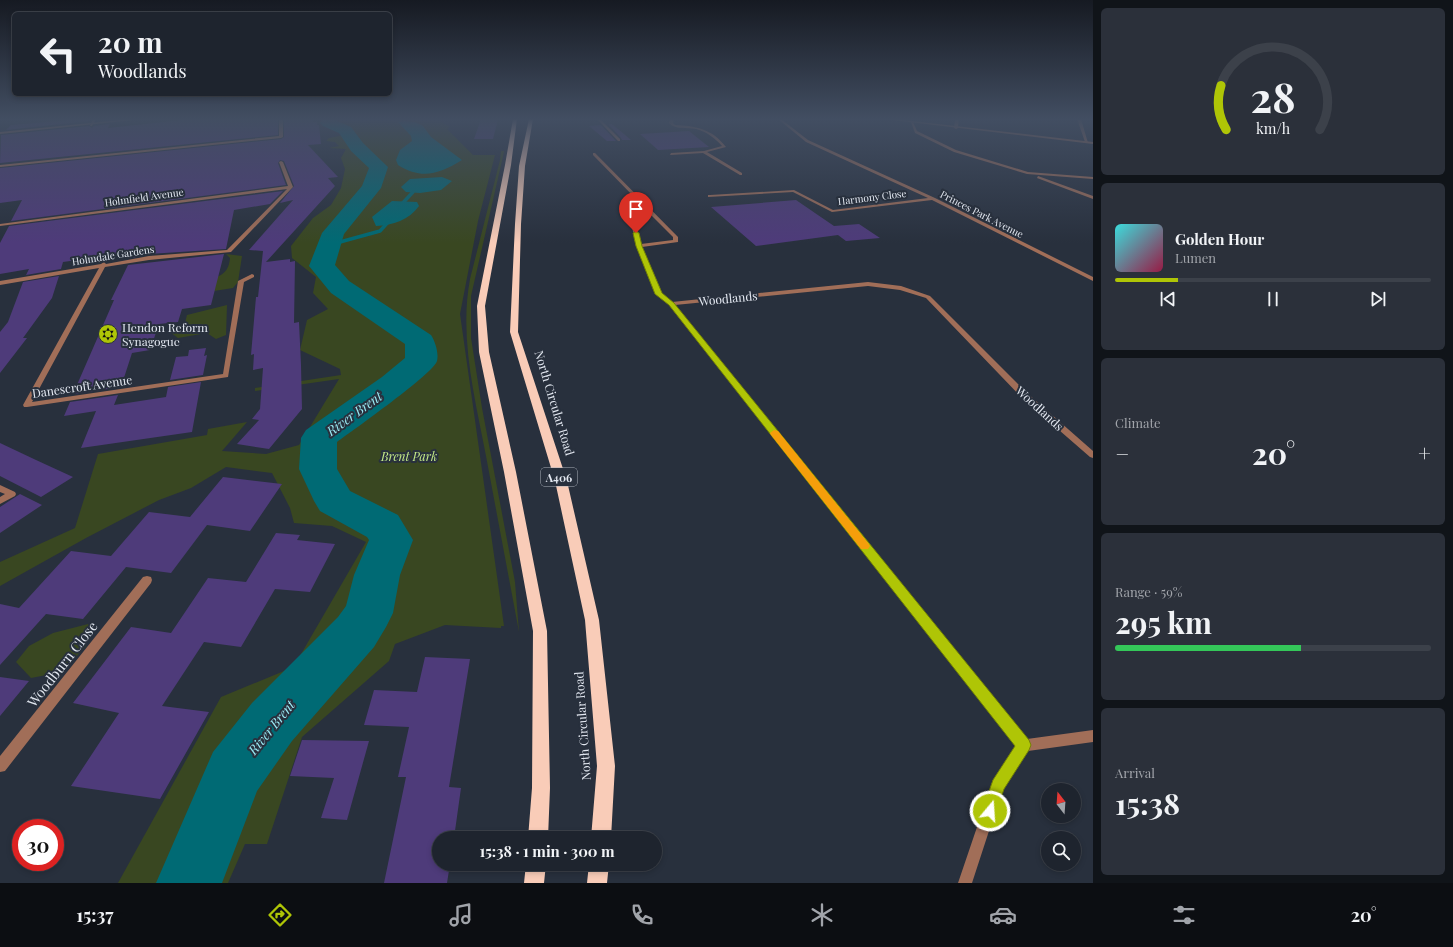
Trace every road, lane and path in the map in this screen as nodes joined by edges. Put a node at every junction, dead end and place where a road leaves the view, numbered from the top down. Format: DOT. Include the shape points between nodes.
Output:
graph roads {
  1 [pos="56,160"];
  2 [pos="509,160"];
  3 [pos="524,160"];
  4 [pos="600,160"];
  5 [pos="718,160"];
  6 [pos="849,160"];
  7 [pos="986,160"];
  8 [pos="281,162"];
  9 [pos="0,166"];
  10 [pos="1028,173"];
  11 [pos="741,174"];
  12 [pos="1093,178"];
  13 [pos="291,187"];
  14 [pos="710,196"];
  15 [pos="1093,198"];
  16 [pos="933,199"];
  17 [pos="641,203"];
  18 [pos="0,225"];
  19 [pos="639,246"];
  20 [pos="104,264"];
  21 [pos="252,276"];
  22 [pos="1093,279"];
  23 [pos="0,283"];
  24 [pos="671,304"];
  25 [pos="1093,455"];
  26 [pos="0,488"];
  27 [pos="0,502"];
  28 [pos="147,580"];
  29 [pos="1093,736"];
  30 [pos="1024,745"];
  31 [pos="0,766"];
  32 [pos="538,831"];
  33 [pos="601,831"];
  34 [pos="535,871"];
  35 [pos="598,871"];
  36 [pos="534,883"];
  37 [pos="597,883"];
  38 [pos="965,883"];
  1 -- 9 [label="street"];
  2 -- 32 [label="highway" via="481,306 484,352 540,631 541,788"];
  3 -- 33 [label="highway, North Circular Road / A406" via="518,224 514,332 561,481 592,620 606,766"];
  4 -- 17 [label="street"];
  5 -- 11 [label="street"];
  6 -- 16 [label="street, Princes Park Avenue"];
  7 -- 10 [label="street"];
  8 -- 13 [label="street"];
  10 -- 12 [label="street"];
  10 -- 15 [label="street"];
  13 -- 18 [label="street, Holmfield Avenue"];
  13 -- 20 [label="street, Holmdale Gardens" via="229,251"];
  14 -- 16 [label="street, Harmony Close" via="787,190 794,191 832,211"];
  16 -- 22 [label="street, Princes Park Avenue"];
  17 -- 19 [label="street" via="630,208"];
  17 -- 19 [label="street" via="676,237 676,241"];
  19 -- 24 [label="street" via="659,294"];
  20 -- 21 [label="street, Danescroft Avenue" via="27,405 226,376 241,281"];
  20 -- 23 [label="street, Holmdale Gardens"];
  24 -- 25 [label="street, Woodlands" via="868,284 901,288 928,297 1024,395"];
  24 -- 30 [label="street"];
  26 -- 27 [label="street" via="12,494"];
  28 -- 31 [label="street, Woodburn Close"];
  29 -- 30 [label="street"];
  30 -- 38 [label="street" via="998,785"];
  34 -- 36 [label="highway"];
  35 -- 37 [label="highway"];
}
